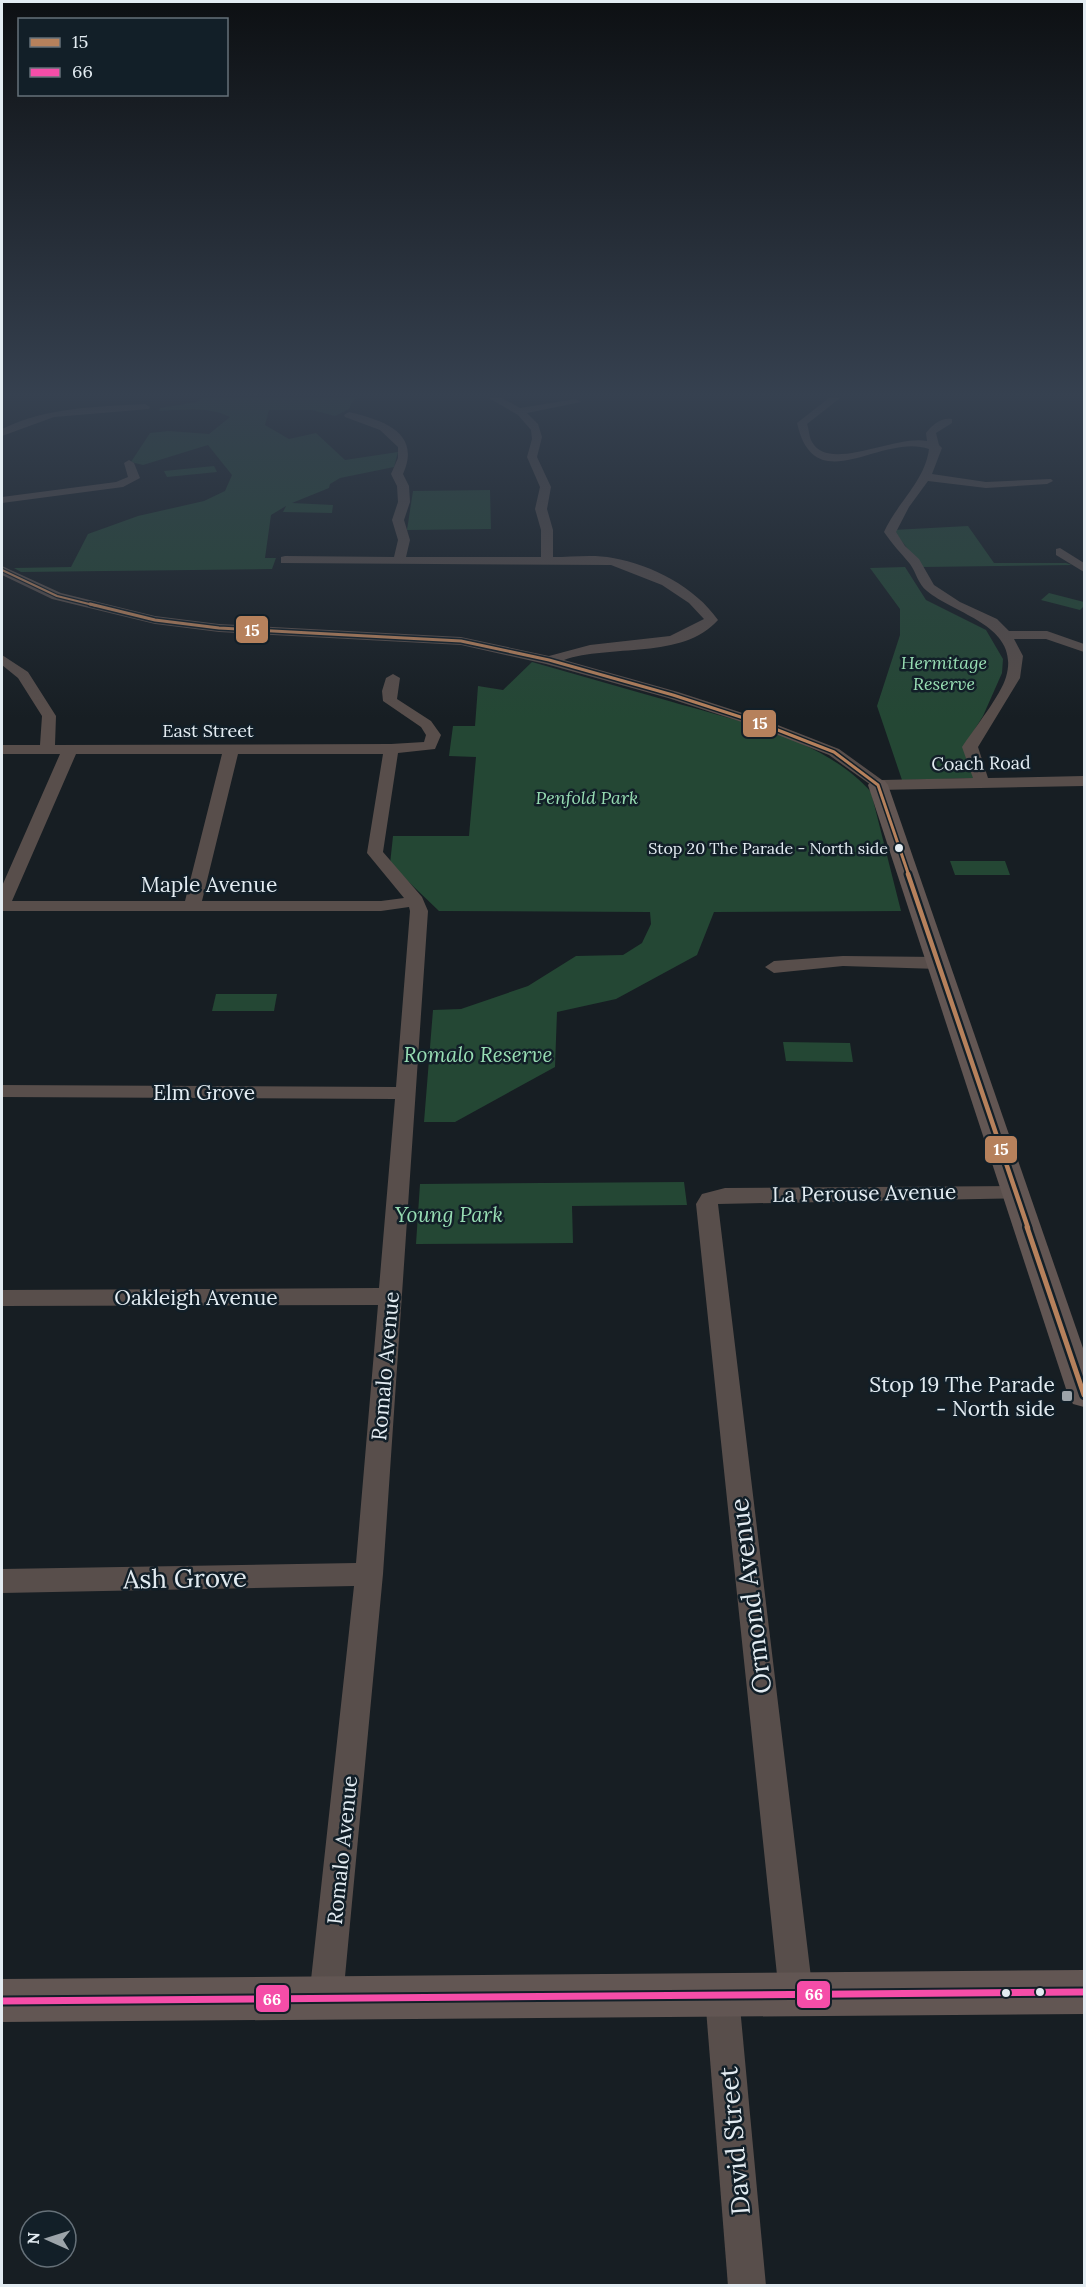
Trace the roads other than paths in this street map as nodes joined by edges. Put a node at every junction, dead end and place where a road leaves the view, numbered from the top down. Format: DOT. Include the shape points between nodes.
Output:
graph roads {
  1 [pos="403,505"];
  2 [pos="543,505"];
  3 [pos="903,505"];
  4 [pos="1059,552"];
  5 [pos="285,560"];
  6 [pos="399,561"];
  7 [pos="547,561"];
  8 [pos="1084,568"];
  9 [pos="2,570"];
  10 [pos="1005,635"];
  11 [pos="1084,648"];
  12 [pos="2,659"];
  13 [pos="549,660"];
  14 [pos="393,678"];
  15 [pos="391,748"];
  16 [pos="2,750"];
  17 [pos="47,750"];
  18 [pos="70,750"];
  19 [pos="231,750"];
  20 [pos="1084,781"];
  21 [pos="982,782"];
  22 [pos="878,785"];
  23 [pos="416,901"];
  24 [pos="2,905"];
  25 [pos="192,906"];
  26 [pos="938,963"];
  27 [pos="774,967"];
  28 [pos="2,1091"];
  29 [pos="407,1093"];
  30 [pos="1018,1193"];
  31 [pos="710,1199"];
  32 [pos="390,1296"];
  33 [pos="2,1298"];
  34 [pos="1084,1395"];
  35 [pos="369,1574"];
  36 [pos="2,1581"];
  37 [pos="1084,1992"];
  38 [pos="796,1995"];
  39 [pos="722,1996"];
  40 [pos="326,1998"];
  41 [pos="2,2001"];
  42 [pos="747,2286"];
  1 -- 6 [label="street" via="398,520 404,540"];
  2 -- 7 [label="street"];
  3 -- 10 [label="street" via="890,532 915,562 929,587 955,605 992,622"];
  4 -- 8 [label="street"];
  5 -- 6 [label="street"];
  6 -- 7 [label="street"];
  7 -- 13 [label="street" via="611,561 629,565 692,598 711,620 696,632 668,642 573,653"];
  9 -- 13 [label="street" via="57,596 155,620 219,628 461,641"];
  10 -- 11 [label="street" via="1047,635"];
  10 -- 21 [label="street" via="1016,656 1013,678 970,747"];
  12 -- 17 [label="street" via="23,675 49,716"];
  13 -- 22 [label="street" via="765,725 834,752"];
  14 -- 15 [label="street, East Street" via="390,701 426,724 434,735 430,746"];
  15 -- 19 [label="street, East Street"];
  15 -- 23 [label="street" via="375,853"];
  16 -- 17 [label="street, East Street"];
  17 -- 18 [label="street, East Street"];
  18 -- 19 [label="street, East Street"];
  18 -- 24 [label="street"];
  19 -- 25 [label="street"];
  20 -- 21 [label="street, Coach Road"];
  21 -- 22 [label="street, Coach Road"];
  22 -- 26 [label="main road"];
  23 -- 25 [label="street, Maple Avenue" via="381,906"];
  23 -- 29 [label="street, Romalo Avenue" via="419,911"];
  24 -- 25 [label="street, Maple Avenue"];
  26 -- 27 [label="street" via="843,962"];
  26 -- 30 [label="main road"];
  28 -- 29 [label="street, Elm Grove"];
  29 -- 32 [label="street, Romalo Avenue"];
  30 -- 31 [label="street, La Perouse Avenue" via="725,1195"];
  30 -- 34 [label="main road"];
  31 -- 38 [label="street, Ormond Avenue" via="705,1210"];
  32 -- 33 [label="street, Oakleigh Avenue"];
  32 -- 35 [label="street, Romalo Avenue"];
  35 -- 36 [label="street, Ash Grove"];
  35 -- 40 [label="street, Romalo Avenue"];
  37 -- 38 [label="main road"];
  38 -- 39 [label="main road"];
  39 -- 40 [label="main road"];
  39 -- 42 [label="street, David Street"];
  40 -- 41 [label="main road"];
}
